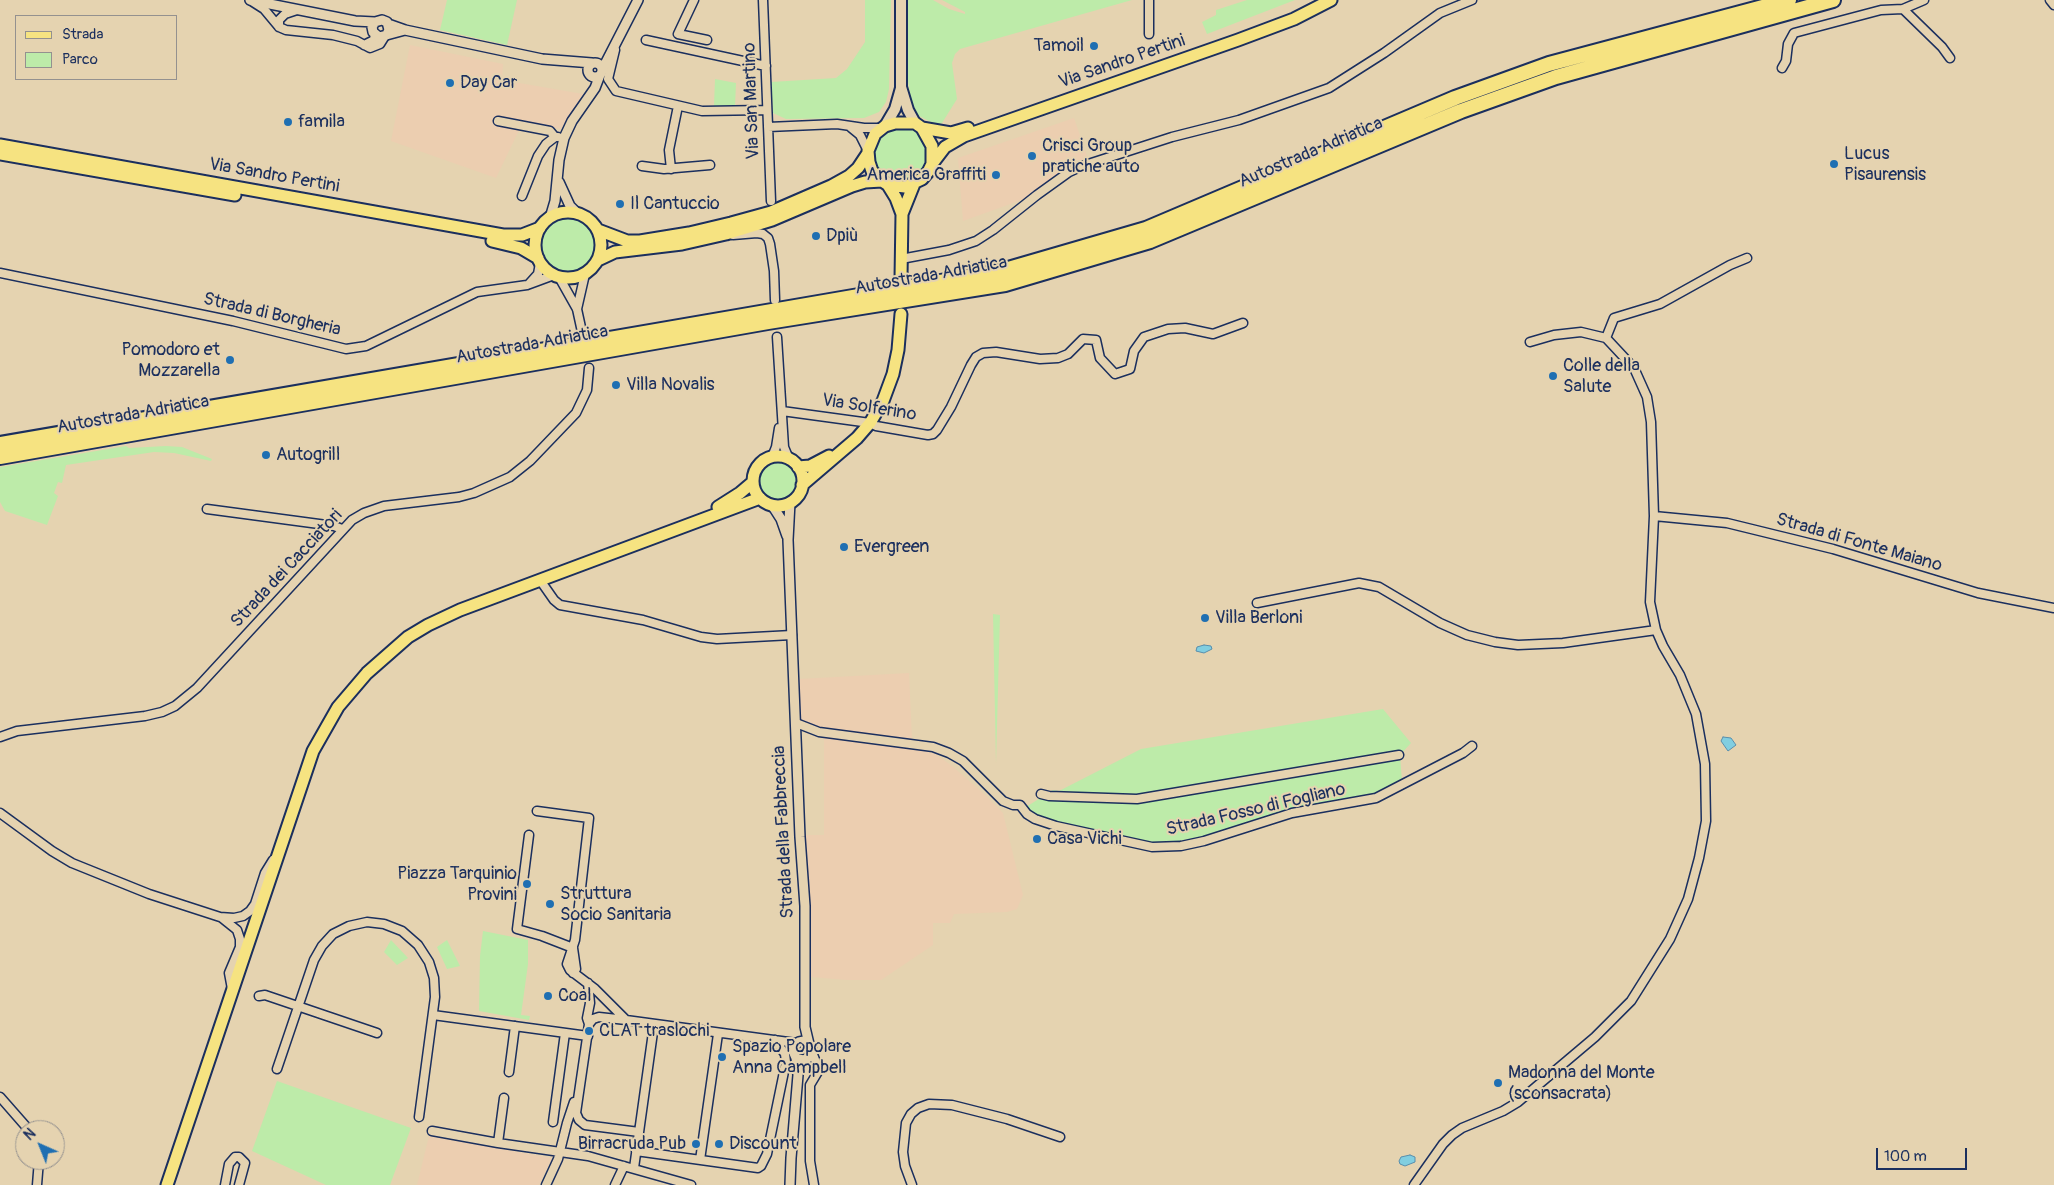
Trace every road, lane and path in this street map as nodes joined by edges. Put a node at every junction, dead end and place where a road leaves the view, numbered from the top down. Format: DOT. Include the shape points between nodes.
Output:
graph roads {
  1 [pos="249,0"];
  2 [pos="638,0"];
  3 [pos="694,0"];
  4 [pos="763,0"];
  5 [pos="901,0"];
  6 [pos="1149,0"];
  7 [pos="1320,0"];
  8 [pos="1331,0"];
  9 [pos="1472,0"];
  10 [pos="1789,0"];
  11 [pos="1833,0"];
  12 [pos="1924,0"];
  13 [pos="2050,0"];
  14 [pos="2054,5"];
  15 [pos="1903,9"];
  16 [pos="298,10"];
  17 [pos="355,20"];
  18 [pos="375,22"];
  19 [pos="388,24"];
  20 [pos="279,26"];
  21 [pos="405,30"];
  22 [pos="620,32"];
  23 [pos="374,33"];
  24 [pos="1149,34"];
  25 [pos="386,35"];
  26 [pos="646,40"];
  27 [pos="707,40"];
  28 [pos="364,45"];
  29 [pos="613,46"];
  30 [pos="1950,58"];
  31 [pos="560,61"];
  32 [pos="593,63"];
  33 [pos="766,66"];
  34 [pos="1782,68"];
  35 [pos="595,74"];
  36 [pos="901,87"];
  37 [pos="678,106"];
  38 [pos="766,110"];
  39 [pos="498,122"];
  40 [pos="847,125"];
  41 [pos="918,126"];
  42 [pos="768,127"];
  43 [pos="884,127"];
  44 [pos="559,138"];
  45 [pos="0,145"];
  46 [pos="868,152"];
  47 [pos="0,154"];
  48 [pos="932,164"];
  49 [pos="710,165"];
  50 [pos="642,166"];
  51 [pos="671,169"];
  52 [pos="558,180"];
  53 [pos="885,183"];
  54 [pos="914,184"];
  55 [pos="522,196"];
  56 [pos="771,201"];
  57 [pos="578,214"];
  58 [pos="902,214"];
  59 [pos="550,218"];
  60 [pos="540,228"];
  61 [pos="598,230"];
  62 [pos="726,234"];
  63 [pos="1747,258"];
  64 [pos="902,259"];
  65 [pos="598,260"];
  66 [pos="539,261"];
  67 [pos="0,273"];
  68 [pos="585,274"];
  69 [pos="557,276"];
  70 [pos="901,278"];
  71 [pos="527,285"];
  72 [pos="775,300"];
  73 [pos="578,310"];
  74 [pos="901,314"];
  75 [pos="1242,323"];
  76 [pos="582,332"];
  77 [pos="777,337"];
  78 [pos="1606,338"];
  79 [pos="1530,342"];
  80 [pos="589,368"];
  81 [pos="783,413"];
  82 [pos="870,423"];
  83 [pos="0,444"];
  84 [pos="842,450"];
  85 [pos="0,457"];
  86 [pos="772,457"];
  87 [pos="794,463"];
  88 [pos="753,482"];
  89 [pos="802,485"];
  90 [pos="760,498"];
  91 [pos="790,502"];
  92 [pos="772,505"];
  93 [pos="207,509"];
  94 [pos="1654,516"];
  95 [pos="687,525"];
  96 [pos="342,529"];
  97 [pos="788,540"];
  98 [pos="540,580"];
  99 [pos="1257,603"];
  100 [pos="2054,608"];
  101 [pos="1656,630"];
  102 [pos="792,635"];
  103 [pos="796,722"];
  104 [pos="0,737"];
  105 [pos="1472,746"];
  106 [pos="1400,755"];
  107 [pos="1041,794"];
  108 [pos="537,811"];
  109 [pos="0,813"];
  110 [pos="528,835"];
  111 [pos="278,854"];
  112 [pos="220,917"];
  113 [pos="573,948"];
  114 [pos="588,983"];
  115 [pos="232,992"];
  116 [pos="259,996"];
  117 [pos="298,1006"];
  118 [pos="433,1015"];
  119 [pos="626,1020"];
  120 [pos="589,1024"];
  121 [pos="654,1024"];
  122 [pos="516,1026"];
  123 [pos="805,1027"];
  124 [pos="377,1033"];
  125 [pos="565,1033"];
  126 [pos="718,1034"];
  127 [pos="588,1036"];
  128 [pos="775,1040"];
  129 [pos="798,1042"];
  130 [pos="806,1055"];
  131 [pos="277,1069"];
  132 [pos="509,1072"];
  133 [pos="580,1086"];
  134 [pos="0,1097"];
  135 [pos="504,1098"];
  136 [pos="419,1117"];
  137 [pos="20,1120"];
  138 [pos="553,1122"];
  139 [pos="432,1131"];
  140 [pos="639,1132"];
  141 [pos="1060,1137"];
  142 [pos="498,1144"];
  143 [pos="636,1151"];
  144 [pos="560,1152"];
  145 [pos="700,1160"];
  146 [pos="624,1166"];
  147 [pos="634,1168"];
  148 [pos="38,1170"];
  149 [pos="685,1184"];
  150 [pos="37,1185"];
  151 [pos="167,1185"];
  152 [pos="225,1185"];
  153 [pos="239,1185"];
  154 [pos="546,1185"];
  155 [pos="615,1185"];
  156 [pos="790,1185"];
  157 [pos="814,1185"];
  158 [pos="912,1185"];
  159 [pos="1414,1185"];
  1 -- 16 [label="street"];
  1 -- 20 [label="street" via="264,9"];
  2 -- 22 [label="street"];
  3 -- 27 [label="street" via="678,34"];
  4 -- 33 [label="street, Via San Martino"];
  5 -- 36 [label="main road"];
  6 -- 24 [label="street"];
  7 -- 41 [label="main road, Via Sandro Pertini" via="1236,35 962,130 951,133"];
  8 -- 48 [label="main road, Via Sandro Pertini" via="1294,19 1238,40 964,136 945,147"];
  9 -- 64 [label="street" via="1440,13 1329,88 1239,120 1172,137 1082,166 1036,195 976,241"];
  10 -- 83 [label="highway, Autostrada Adriatica" via="1549,64 1455,98 1146,229 998,272"];
  11 -- 85 [label="highway, Autostrada Adriatica" via="1556,77 1461,111 1150,240 1005,284 774,321"];
  12 -- 15 [label="street"];
  13 -- 14 [label="street"];
  15 -- 30 [label="street"];
  15 -- 34 [label="street" via="1881,10 1794,33"];
  16 -- 17 [label="street"];
  16 -- 20 [label="street" via="285,14 279,20"];
  17 -- 18 [label="street"];
  17 -- 23 [label="street"];
  18 -- 19 [label="street" via="382,20"];
  18 -- 23 [label="street" via="372,27"];
  19 -- 21 [label="street"];
  19 -- 25 [label="street"];
  20 -- 28 [label="street" via="286,30 333,35"];
  21 -- 25 [label="street"];
  21 -- 31 [label="street"];
  22 -- 29 [label="street"];
  22 -- 37 [label="street" via="608,79 616,91"];
  23 -- 25 [label="street" via="379,37"];
  23 -- 28 [label="street" via="374,40"];
  25 -- 28 [label="street" via="376,47"];
  26 -- 33 [label="street"];
  29 -- 32 [label="street"];
  29 -- 35 [label="street" via="609,59"];
  31 -- 32 [label="street"];
  31 -- 35 [label="street"];
  32 -- 35 [label="street" via="588,66"];
  33 -- 38 [label="street, Via San Martino"];
  35 -- 44 [label="street" via="598,80"];
  36 -- 41 [label="main road" via="908,110"];
  36 -- 43 [label="main road" via="895,109"];
  37 -- 38 [label="street" via="718,112"];
  37 -- 51 [label="street" via="669,150"];
  38 -- 42 [label="street, Via San Martino"];
  39 -- 44 [label="street" via="550,131"];
  40 -- 42 [label="street"];
  40 -- 43 [label="street"];
  40 -- 46 [label="street" via="860,135"];
  41 -- 43 [label="main road, Via Sandro Pertini" via="895,123"];
  41 -- 48 [label="main road" via="932,146"];
  42 -- 56 [label="street, Via San Martino"];
  43 -- 46 [label="main road" via="875,134"];
  44 -- 52 [label="street"];
  44 -- 55 [label="street" via="546,144 538,156"];
  45 -- 60 [label="main road, Via Sandro Pertini" via="503,235 522,235"];
  46 -- 53 [label="main road" via="872,171"];
  46 -- 61 [label="main road" via="858,168 831,186 770,212 732,223 640,241 627,241"];
  47 -- 66 [label="main road, Via Sandro Pertini" via="505,243 521,248"];
  48 -- 54 [label="main road, Via Sandro Pertini" via="922,180"];
  49 -- 51 [label="street"];
  50 -- 51 [label="street"];
  52 -- 57 [label="street" via="566,200"];
  52 -- 59 [label="street"];
  53 -- 54 [label="main road" via="905,187"];
  53 -- 58 [label="main road"];
  53 -- 62 [label="main road" via="865,182 852,186 772,220"];
  54 -- 58 [label="main road"];
  57 -- 59 [label="main road" via="558,214"];
  57 -- 61 [label="main road"];
  58 -- 64 [label="main road"];
  59 -- 60 [label="main road, Via Sandro Pertini"];
  60 -- 66 [label="main road" via="535,248"];
  61 -- 65 [label="main road" via="601,250"];
  62 -- 65 [label="main road" via="682,244 615,252"];
  62 -- 72 [label="street" via="763,234 768,238"];
  63 -- 78 [label="street" via="1660,304 1614,318"];
  64 -- 70 [label="main road"];
  65 -- 68 [label="main road"];
  66 -- 69 [label="main road, Via Sandro Pertini"];
  66 -- 71 [label="street" via="538,274"];
  67 -- 71 [label="street, Strada di Borgheria" via="233,322 346,350 366,346 477,292"];
  68 -- 69 [label="main road" via="568,278"];
  68 -- 73 [label="street"];
  69 -- 71 [label="street, Strada di Borgheria"];
  69 -- 73 [label="street"];
  73 -- 76 [label="street"];
  74 -- 82 [label="main road" via="893,374"];
  75 -- 82 [label="street, Via Solferino" via="1213,334 1185,328 1168,329 1144,337 1134,351 1130,369 1115,374 1100,358 1096,340 1083,339 1068,354 1058,358 983,353 971,365 933,434"];
  77 -- 81 [label="street"];
  78 -- 79 [label="street" via="1581,332"];
  78 -- 94 [label="street" via="1634,368 1647,397"];
  80 -- 96 [label="street, Strada dei Cacciatori" via="587,390 576,413 510,477 491,487 459,496 384,506 364,513"];
  81 -- 82 [label="street, Via Solferino"];
  81 -- 86 [label="street"];
  81 -- 87 [label="street" via="784,447"];
  82 -- 84 [label="main road"];
  84 -- 87 [label="main road" via="810,466"];
  84 -- 89 [label="main road"];
  86 -- 87 [label="main road" via="778,456"];
  86 -- 88 [label="main road" via="758,466"];
  87 -- 89 [label="main road"];
  88 -- 90 [label="main road"];
  88 -- 95 [label="main road"];
  89 -- 91 [label="main road"];
  90 -- 92 [label="main road"];
  90 -- 95 [label="main road"];
  91 -- 92 [label="main road"];
  91 -- 97 [label="street, Strada della Fabbreccia"];
  92 -- 97 [label="street, Strada della Fabbreccia"];
  93 -- 96 [label="street"];
  94 -- 100 [label="street, Strada di Fonte Maiano" via="1727,523 1833,549 1978,593"];
  94 -- 101 [label="street" via="1650,602"];
  95 -- 98 [label="main road"];
  96 -- 104 [label="street, Strada dei Cacciatori" via="197,688 175,706 145,716 17,731"];
  97 -- 102 [label="street, Strada della Fabbreccia"];
  98 -- 102 [label="street" via="560,605 643,620 701,637"];
  98 -- 111 [label="main road" via="428,625 398,645 367,673 338,707 313,751"];
  99 -- 101 [label="street" via="1359,583 1379,587 1467,635 1518,646"];
  101 -- 159 [label="street" via="1696,714 1705,764 1706,821 1685,906 1643,985 1618,1016 1518,1102 1452,1135"];
  102 -- 103 [label="street, Strada della Fabbreccia"];
  103 -- 105 [label="street, Strada Fosso di Fogliano" via="819,732 933,747 963,761 1003,801 1020,805 1035,819 1152,847 1204,841 1292,813 1376,798"];
  103 -- 123 [label="street, Strada della Fabbreccia" via="805,906"];
  106 -- 107 [label="street" via="1137,799"];
  108 -- 113 [label="street" via="589,818"];
  109 -- 112 [label="street" via="72,863 149,894"];
  110 -- 113 [label="street" via="517,929"];
  111 -- 112 [label="street" via="270,862 250,911 234,918"];
  111 -- 115 [label="main road"];
  112 -- 115 [label="street" via="237,930 240,939 229,973"];
  113 -- 114 [label="street" via="567,964 573,973"];
  114 -- 119 [label="street"];
  114 -- 120 [label="street"];
  115 -- 151 [label="main road"];
  116 -- 117 [label="street"];
  117 -- 118 [label="street" via="322,946 333,934 367,922 402,931 418,945 434,978 436,997"];
  117 -- 124 [label="street"];
  117 -- 131 [label="street"];
  118 -- 122 [label="street"];
  118 -- 136 [label="street"];
  119 -- 120 [label="street" via="599,1017"];
  119 -- 121 [label="street"];
  120 -- 127 [label="street"];
  121 -- 126 [label="street"];
  121 -- 140 [label="street"];
  122 -- 125 [label="street"];
  122 -- 132 [label="street"];
  123 -- 129 [label="street, Strada della Fabbreccia"];
  123 -- 130 [label="street, Strada della Fabbreccia"];
  125 -- 127 [label="street"];
  125 -- 138 [label="street"];
  126 -- 128 [label="street"];
  126 -- 145 [label="street"];
  127 -- 133 [label="street"];
  128 -- 129 [label="street"];
  128 -- 145 [label="street" via="785,1054 786,1062 764,1162 758,1168"];
  129 -- 130 [label="street" via="804,1041"];
  129 -- 130 [label="street, Strada della Fabbreccia" via="793,1051"];
  130 -- 156 [label="street, Strada della Fabbreccia" via="798,1075"];
  130 -- 157 [label="street" via="819,1066 810,1085 810,1161"];
  133 -- 140 [label="street" via="576,1112 585,1125"];
  133 -- 144 [label="street"];
  134 -- 137 [label="street"];
  135 -- 142 [label="street"];
  139 -- 142 [label="street"];
  140 -- 143 [label="street"];
  141 -- 158 [label="street" via="952,1105 929,1104 911,1114 905,1129 903,1152"];
  142 -- 144 [label="street"];
  143 -- 145 [label="street"];
  143 -- 147 [label="street"];
  144 -- 146 [label="street"];
  144 -- 154 [label="street"];
  146 -- 147 [label="street"];
  146 -- 155 [label="street"];
  147 -- 149 [label="street"];
  148 -- 150 [label="street"];
  152 -- 153 [label="street" via="228,1164 239,1157 245,1163"];
}
